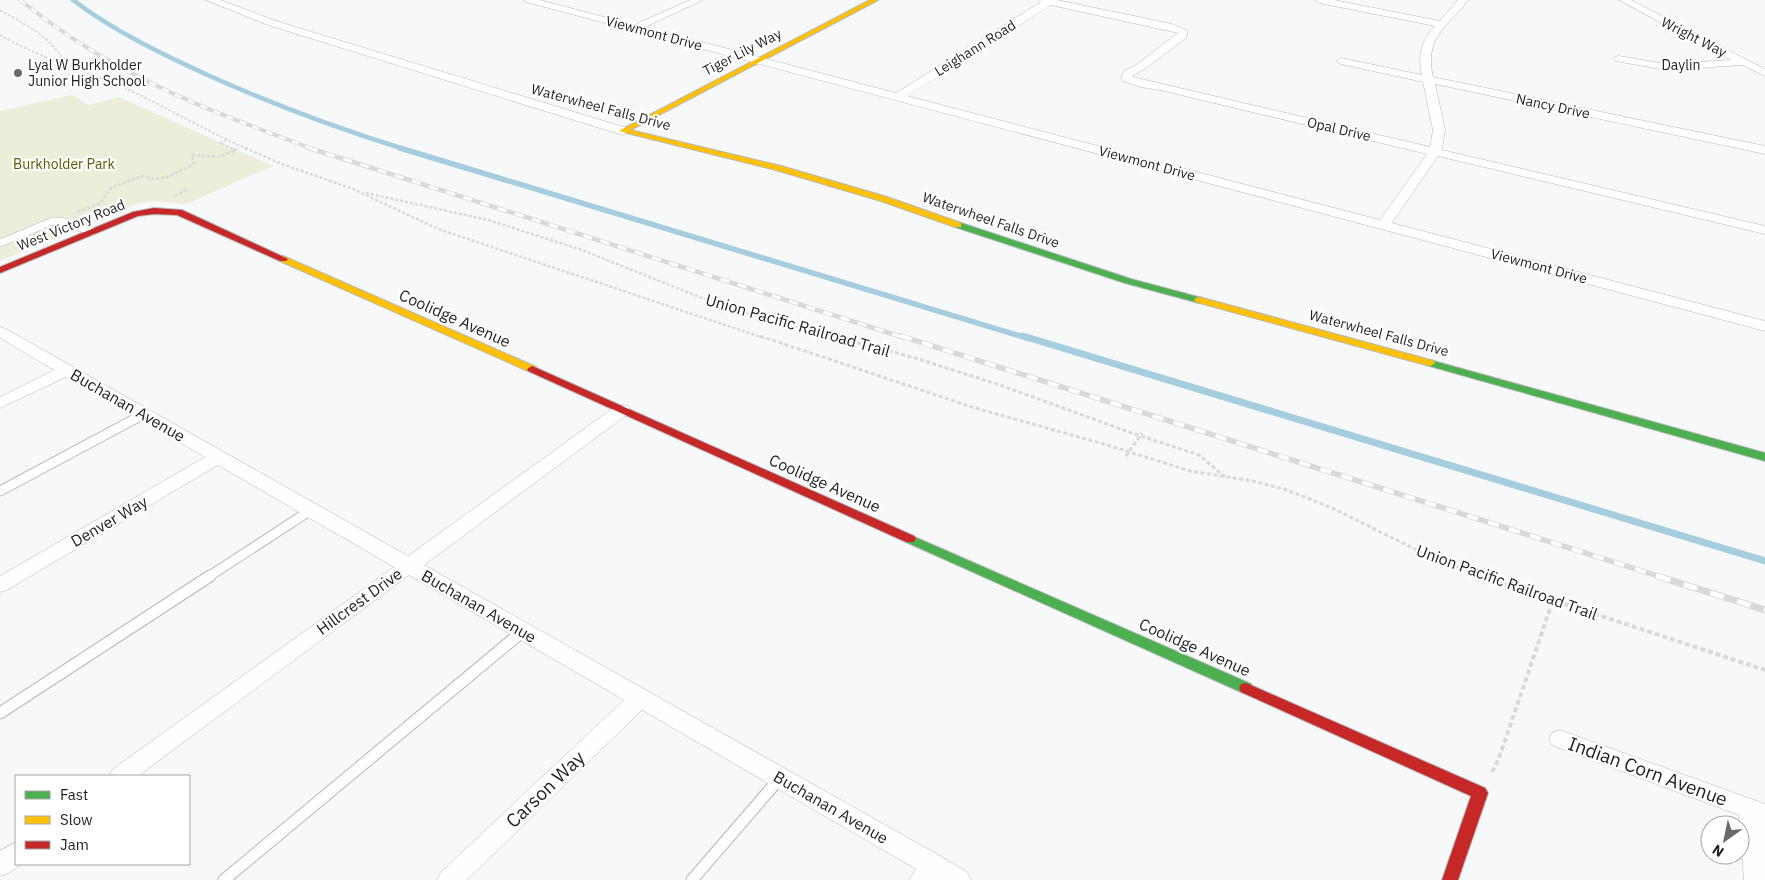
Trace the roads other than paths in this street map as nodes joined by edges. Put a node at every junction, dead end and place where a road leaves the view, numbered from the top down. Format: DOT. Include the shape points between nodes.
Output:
graph roads {
  1 [pos="211,0"];
  2 [pos="529,0"];
  3 [pos="698,0"];
  4 [pos="875,0"];
  5 [pos="1048,0"];
  6 [pos="1319,0"];
  7 [pos="1463,0"];
  8 [pos="1624,0"];
  9 [pos="1442,24"];
  10 [pos="635,28"];
  11 [pos="1619,59"];
  12 [pos="758,60"];
  13 [pos="1341,61"];
  14 [pos="1744,62"];
  15 [pos="1765,73"];
  16 [pos="1429,79"];
  17 [pos="898,96"];
  18 [pos="623,131"];
  19 [pos="1765,150"];
  20 [pos="1435,152"];
  21 [pos="154,211"];
  22 [pos="1384,225"];
  23 [pos="1765,230"];
  24 [pos="92,232"];
  25 [pos="0,243"];
  26 [pos="0,270"];
  27 [pos="1765,326"];
  28 [pos="0,332"];
  29 [pos="67,370"];
  30 [pos="0,403"];
  31 [pos="622,410"];
  32 [pos="144,414"];
  33 [pos="218,457"];
  34 [pos="1765,457"];
  35 [pos="0,491"];
  36 [pos="312,510"];
  37 [pos="408,565"];
  38 [pos="0,585"];
  39 [pos="523,631"];
  40 [pos="640,698"];
  41 [pos="0,713"];
  42 [pos="1560,739"];
  43 [pos="122,775"];
  44 [pos="780,778"];
  45 [pos="1758,811"];
  46 [pos="15,854"];
  47 [pos="0,865"];
  48 [pos="927,873"];
  49 [pos="224,880"];
  50 [pos="450,880"];
  51 [pos="692,880"];
  52 [pos="958,880"];
  53 [pos="1450,880"];
  54 [pos="1757,880"];
  1 -- 18 [label="street, Waterwheel Falls Drive" via="272,23"];
  2 -- 10 [label="street, Viewmont Drive"];
  3 -- 10 [label="street"];
  4 -- 12 [label="street, Tiger Lily Way"];
  5 -- 17 [label="street, Leighann Road"];
  5 -- 20 [label="street, Opal Drive" via="1172,26 1182,31 1182,36 1128,73 1127,79"];
  6 -- 9 [label="street"];
  7 -- 9 [label="street"];
  8 -- 14 [label="street, Wright Way"];
  9 -- 16 [label="street" via="1426,46 1425,65"];
  10 -- 12 [label="street, Viewmont Drive"];
  11 -- 14 [label="street, Daylin" via="1666,67"];
  12 -- 17 [label="street, Viewmont Drive"];
  12 -- 18 [label="street, Tiger Lily Way"];
  13 -- 16 [label="street, Nancy Drive"];
  14 -- 15 [label="street, Wright Way"];
  16 -- 19 [label="street, Nancy Drive"];
  16 -- 20 [label="street" via="1439,130"];
  17 -- 22 [label="street, Viewmont Drive"];
  18 -- 34 [label="street, Waterwheel Falls Drive" via="797,173 1128,281"];
  20 -- 22 [label="street"];
  20 -- 23 [label="street, Opal Drive"];
  21 -- 24 [label="street, West Victory Road" via="136,214"];
  21 -- 31 [label="street, Coolidge Avenue" via="179,212"];
  22 -- 27 [label="street, Viewmont Drive"];
  24 -- 25 [label="lane" via="53,221"];
  24 -- 26 [label="street, West Victory Road"];
  28 -- 29 [label="street, Buchanan Avenue"];
  29 -- 30 [label="street"];
  29 -- 32 [label="street, Buchanan Avenue"];
  31 -- 37 [label="street, Hillcrest Drive"];
  31 -- 53 [label="street, Coolidge Avenue" via="1480,793"];
  32 -- 33 [label="street, Buchanan Avenue"];
  32 -- 35 [label="lane"];
  33 -- 36 [label="street, Buchanan Avenue"];
  33 -- 38 [label="street, Denver Way"];
  36 -- 37 [label="street, Buchanan Avenue"];
  36 -- 41 [label="lane"];
  37 -- 39 [label="street, Buchanan Avenue"];
  37 -- 43 [label="street, Hillcrest Drive"];
  39 -- 40 [label="street, Buchanan Avenue"];
  39 -- 49 [label="lane"];
  40 -- 44 [label="street, Buchanan Avenue"];
  40 -- 50 [label="street, Carson Way"];
  42 -- 45 [label="street, Indian Corn Avenue"];
  44 -- 48 [label="street, Buchanan Avenue"];
  44 -- 51 [label="lane"];
  45 -- 54 [label="street"];
  46 -- 47 [label="street"];
  48 -- 52 [label="street, Buchanan Avenue"];
}
